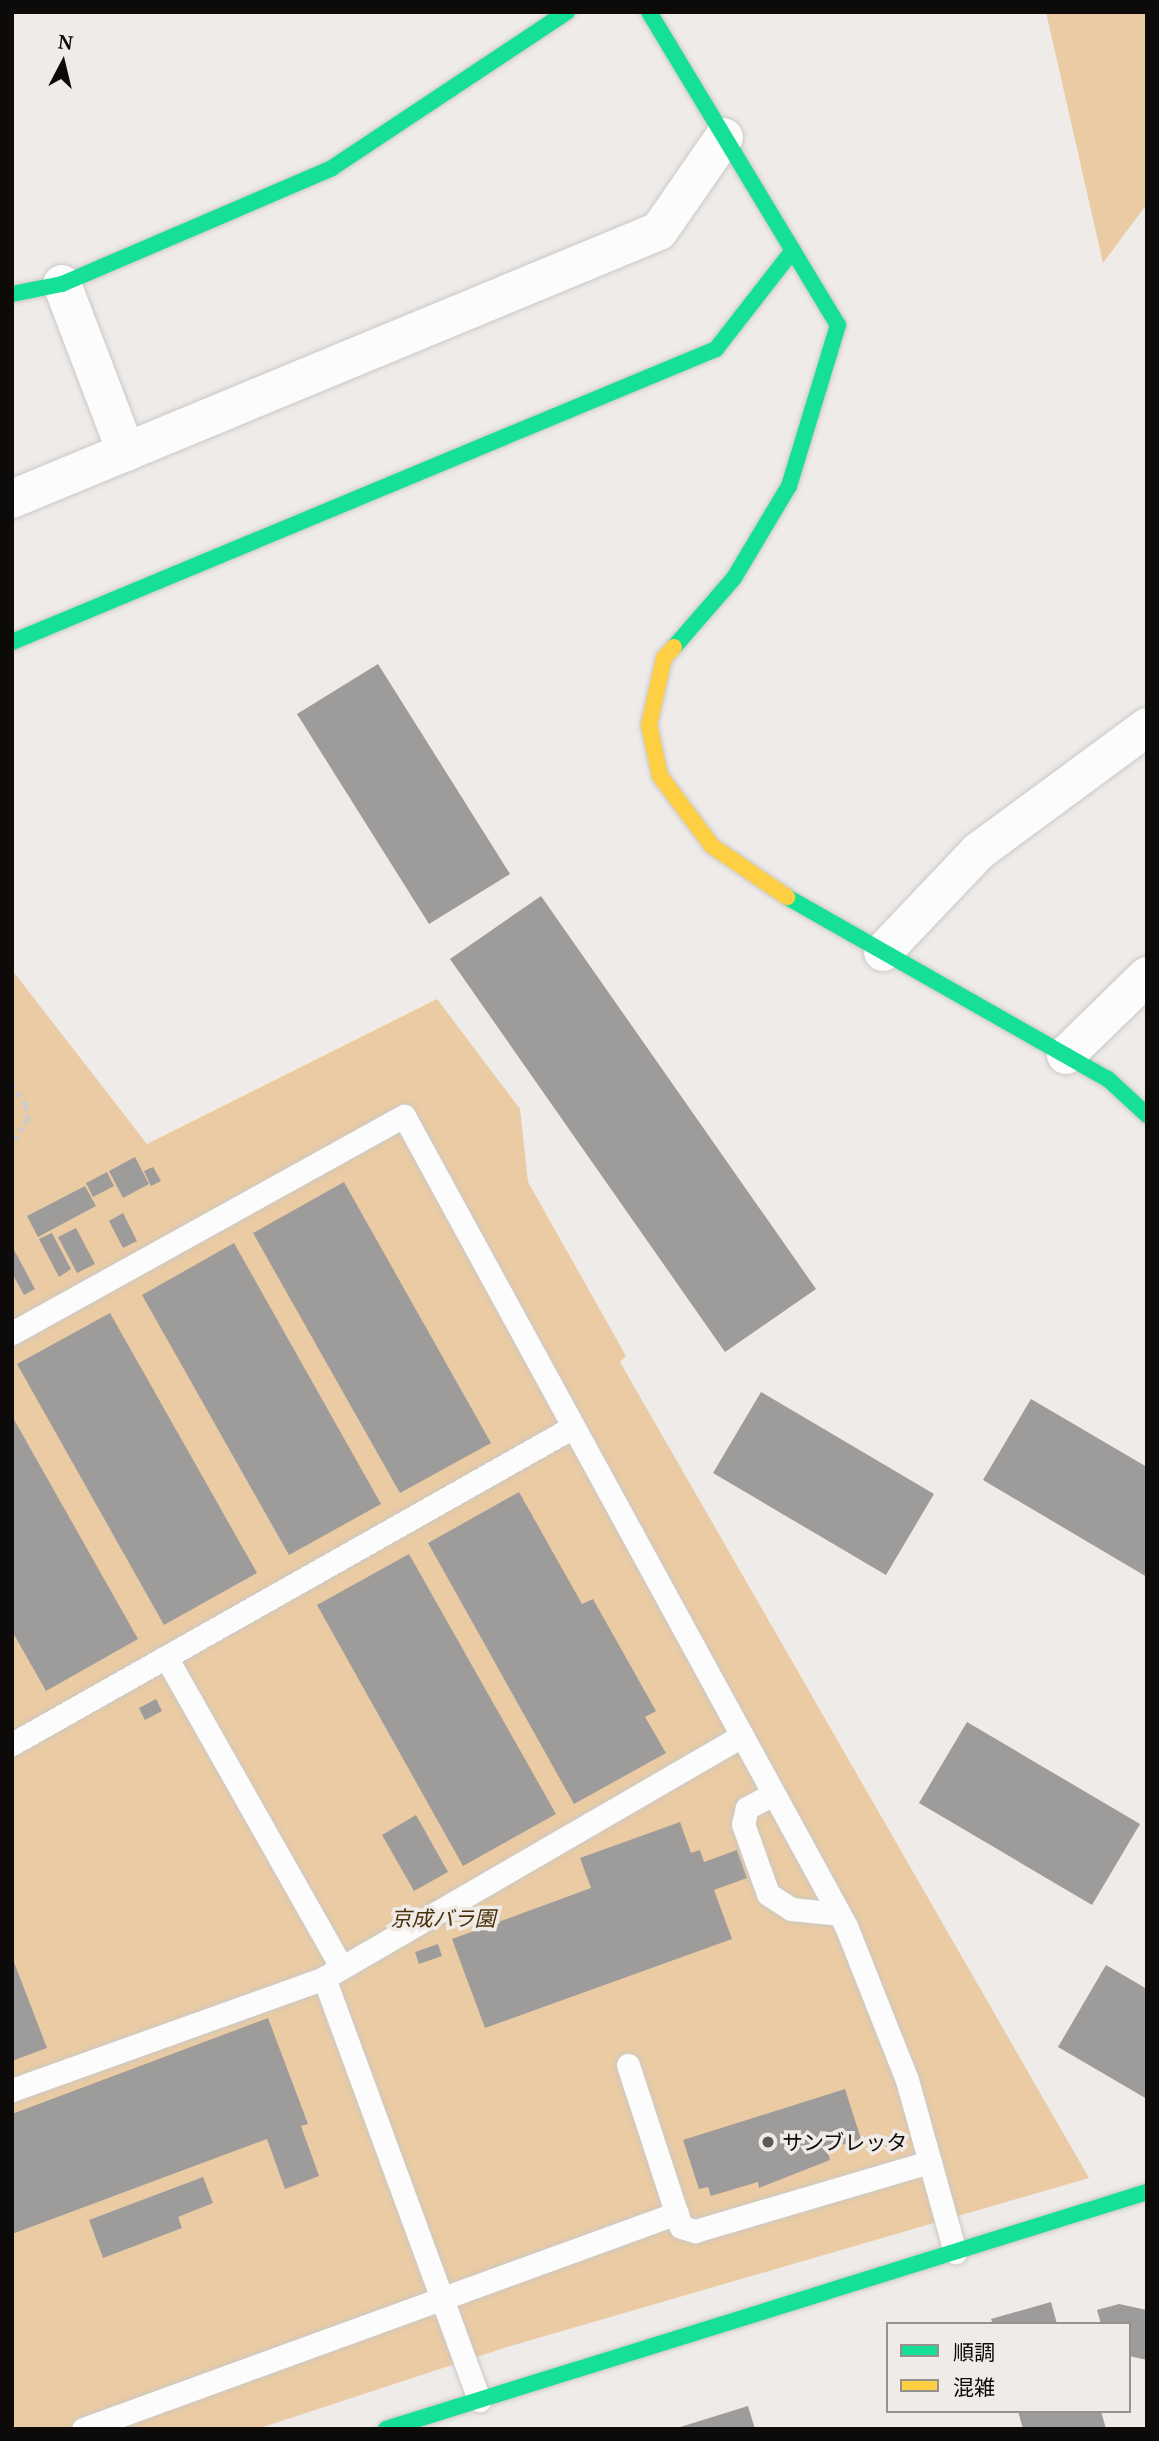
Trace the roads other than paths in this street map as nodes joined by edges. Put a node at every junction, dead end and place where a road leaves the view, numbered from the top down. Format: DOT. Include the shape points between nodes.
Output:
graph roads {
  1 [pos="567,12"];
  2 [pos="649,12"];
  3 [pos="724,137"];
  4 [pos="793,250"];
  5 [pos="62,284"];
  6 [pos="12,294"];
  7 [pos="126,452"];
  8 [pos="12,499"];
  9 [pos="12,642"];
  10 [pos="1147,727"];
  11 [pos="883,952"];
  12 [pos="1147,976"];
  13 [pos="1066,1055"];
  14 [pos="1147,1115"];
  15 [pos="12,1333"];
  16 [pos="573,1427"];
  17 [pos="166,1657"];
  18 [pos="742,1736"];
  19 [pos="12,1744"];
  20 [pos="774,1794"];
  21 [pos="838,1914"];
  22 [pos="333,1973"];
  23 [pos="628,2065"];
  24 [pos="12,2090"];
  25 [pos="930,2162"];
  26 [pos="1147,2192"];
  27 [pos="677,2213"];
  28 [pos="955,2252"];
  29 [pos="441,2298"];
  30 [pos="479,2400"];
  31 [pos="83,2429"];
  32 [pos="386,2429"];
  1 -- 5 [label="street" via="332,168"];
  2 -- 3 [label="street"];
  3 -- 4 [label="street"];
  3 -- 7 [label="street" via="659,231"];
  4 -- 9 [label="street" via="716,349"];
  4 -- 11 [label="street" via="838,325 831,350 789,486 734,578 664,658 649,725 660,776 712,846 796,904"];
  5 -- 6 [label="street"];
  5 -- 7 [label="street"];
  7 -- 8 [label="street"];
  10 -- 11 [label="street" via="979,851"];
  11 -- 13 [label="street"];
  12 -- 13 [label="street"];
  13 -- 14 [label="street" via="1108,1079"];
  15 -- 16 [label="lane" via="404,1116"];
  16 -- 17 [label="lane"];
  16 -- 18 [label="lane"];
  17 -- 19 [label="lane"];
  17 -- 22 [label="lane"];
  18 -- 20 [label="lane"];
  18 -- 22 [label="lane"];
  20 -- 21 [label="lane"];
  20 -- 21 [label="lane" via="747,1808 743,1824 768,1894 791,1909"];
  21 -- 25 [label="lane" via="907,2080"];
  22 -- 24 [label="lane"];
  22 -- 29 [label="lane"];
  23 -- 27 [label="lane"];
  25 -- 27 [label="lane" via="695,2231 681,2227"];
  25 -- 28 [label="lane"];
  26 -- 28 [label="street"];
  27 -- 29 [label="lane"];
  28 -- 30 [label="street"];
  29 -- 30 [label="lane"];
  29 -- 31 [label="lane"];
  30 -- 32 [label="street"];
}
